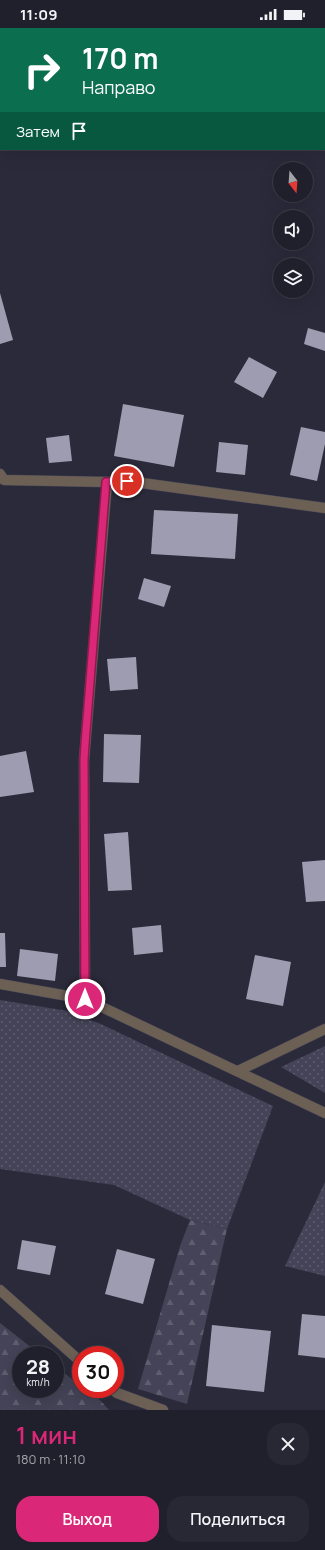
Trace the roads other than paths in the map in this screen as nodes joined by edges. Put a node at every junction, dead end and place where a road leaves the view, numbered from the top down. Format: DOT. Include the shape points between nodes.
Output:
graph roads {
  1 [pos="0,474"];
  2 [pos="106,482"];
  3 [pos="325,508"];
  4 [pos="0,984"];
  5 [pos="85,999"];
  6 [pos="325,1029"];
  7 [pos="238,1071"];
  8 [pos="325,1113"];
  9 [pos="0,1290"];
  10 [pos="72,1354"];
  11 [pos="124,1396"];
  12 [pos="163,1410"];
  1 -- 2 [label="street" via="4,480"];
  2 -- 3 [label="street" via="127,481"];
  2 -- 5 [label="street" via="84,760"];
  4 -- 5 [label="street"];
  5 -- 7 [label="street"];
  6 -- 7 [label="street"];
  7 -- 8 [label="street"];
  9 -- 10 [label="street"];
  11 -- 12 [label="street"];
}
